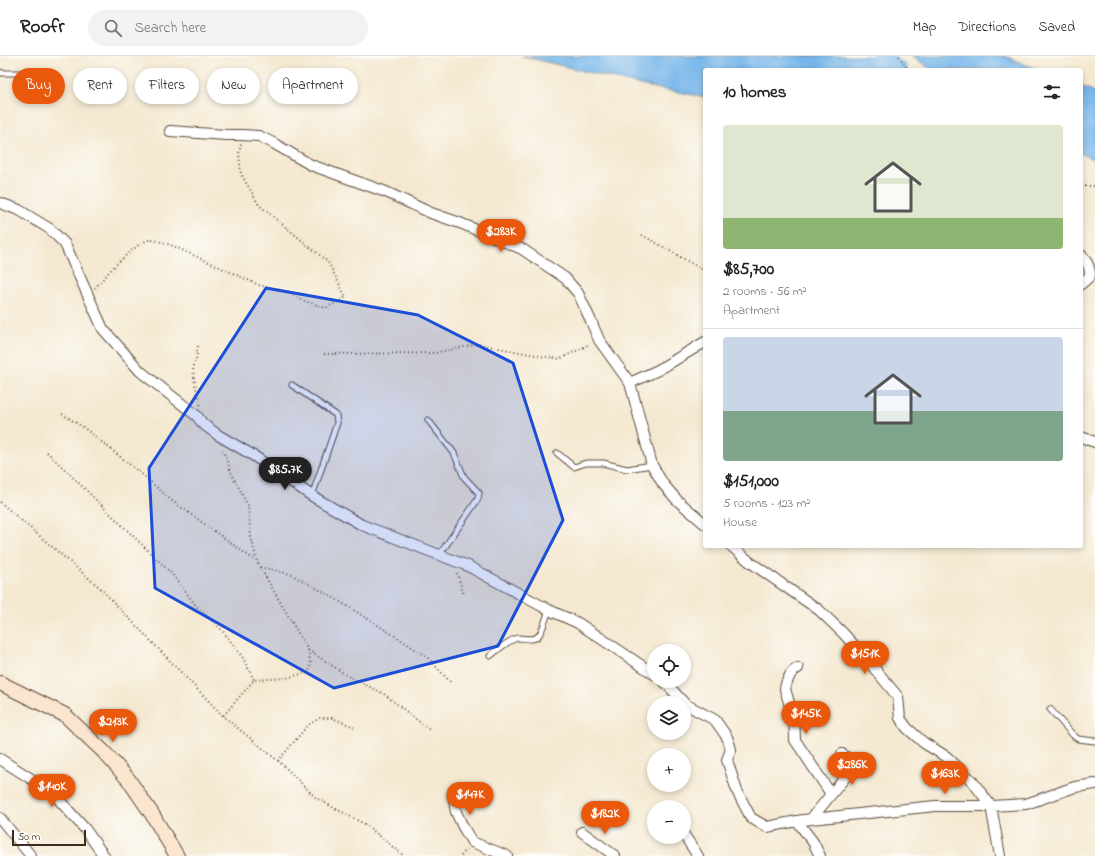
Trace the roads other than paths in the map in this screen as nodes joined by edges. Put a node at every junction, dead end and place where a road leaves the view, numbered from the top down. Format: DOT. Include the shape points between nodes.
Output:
graph roads {
  1 [pos="0,72"];
  2 [pos="12,73"];
  3 [pos="170,131"];
  4 [pos="0,203"];
  5 [pos="1083,256"];
  6 [pos="1083,282"];
  7 [pos="703,343"];
  8 [pos="630,384"];
  9 [pos="292,385"];
  10 [pos="428,420"];
  11 [pos="1083,438"];
  12 [pos="1095,442"];
  13 [pos="556,453"];
  14 [pos="652,465"];
  15 [pos="312,496"];
  16 [pos="703,522"];
  17 [pos="733,548"];
  18 [pos="440,554"];
  19 [pos="549,610"];
  20 [pos="490,656"];
  21 [pos="798,668"];
  22 [pos="647,669"];
  23 [pos="0,683"];
  24 [pos="670,688"];
  25 [pos="1050,709"];
  26 [pos="1095,741"];
  27 [pos="842,754"];
  28 [pos="0,760"];
  29 [pos="1095,784"];
  30 [pos="831,794"];
  31 [pos="453,795"];
  32 [pos="991,806"];
  33 [pos="0,818"];
  34 [pos="811,818"];
  35 [pos="797,822"];
  36 [pos="582,832"];
  37 [pos="690,844"];
  38 [pos="31,856"];
  39 [pos="104,856"];
  40 [pos="177,856"];
  41 [pos="507,856"];
  42 [pos="615,856"];
  43 [pos="698,856"];
  44 [pos="820,856"];
  45 [pos="1000,856"];
  1 -- 2 [label="lane"];
  3 -- 8 [label="street" via="259,136 311,165 386,192 522,250 566,278 578,293 599,340"];
  4 -- 15 [label="street" via="19,210 50,229 66,244 103,329 140,371 218,435"];
  5 -- 6 [label="street" via="1090,270 1090,276"];
  7 -- 8 [label="street"];
  8 -- 14 [label="street"];
  9 -- 15 [label="lane" via="336,415 337,423"];
  10 -- 18 [label="lane" via="454,453 464,477 479,493 478,499"];
  11 -- 12 [label="street"];
  13 -- 14 [label="lane" via="574,467 603,462 626,469"];
  14 -- 16 [label="street" via="663,484 677,500"];
  15 -- 18 [label="street" via="362,525"];
  17 -- 32 [label="street" via="756,567 819,610 843,633 898,697 900,718 907,728 924,743 947,757 973,782"];
  18 -- 19 [label="street" via="468,566"];
  19 -- 20 [label="lane" via="539,636 530,639 517,638"];
  19 -- 22 [label="street" via="578,623"];
  21 -- 30 [label="street" via="790,674 785,689 794,711 795,740"];
  23 -- 40 [label="main road" via="65,715 104,752 128,779"];
  24 -- 35 [label="street" via="685,704 715,720 727,737 731,749 726,760 751,818 767,827"];
  25 -- 26 [label="lane" via="1078,739"];
  27 -- 30 [label="street" via="853,763 847,775"];
  28 -- 39 [label="street" via="52,792 85,829"];
  29 -- 32 [label="street" via="1075,787 1026,804"];
  30 -- 34 [label="street"];
  31 -- 41 [label="street" via="456,812 472,842"];
  32 -- 34 [label="street" via="935,806"];
  32 -- 45 [label="street"];
  33 -- 38 [label="street"];
  34 -- 35 [label="street"];
  35 -- 44 [label="street" via="813,842"];
  36 -- 42 [label="street"];
  37 -- 43 [label="street"];
}
